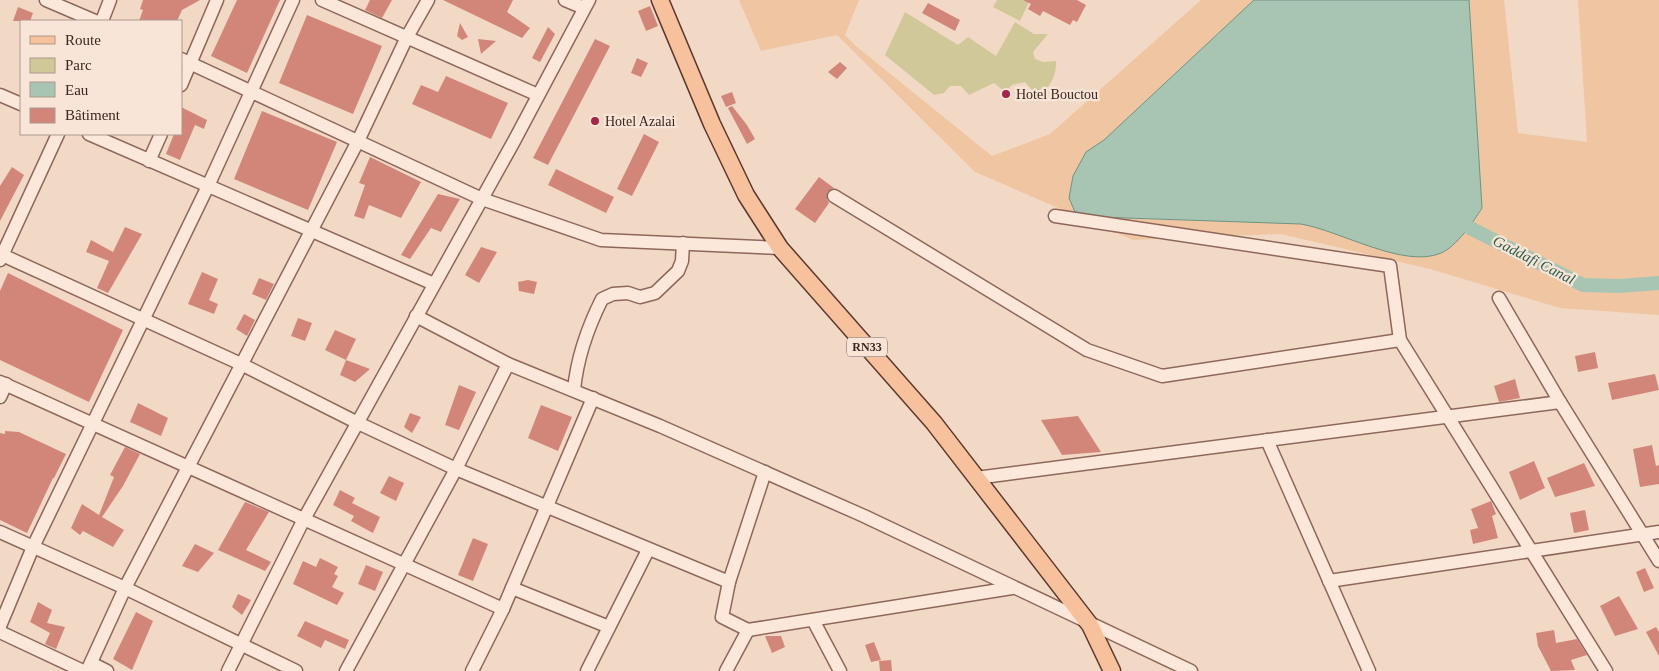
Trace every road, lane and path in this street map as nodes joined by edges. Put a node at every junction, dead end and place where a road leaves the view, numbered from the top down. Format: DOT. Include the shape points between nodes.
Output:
graph roads {
  1 [pos="46,0"];
  2 [pos="110,0"];
  3 [pos="217,0"];
  4 [pos="293,0"];
  5 [pos="322,0"];
  6 [pos="428,0"];
  7 [pos="565,0"];
  8 [pos="660,0"];
  9 [pos="586,4"];
  10 [pos="93,20"];
  11 [pos="102,20"];
  12 [pos="407,37"];
  13 [pos="186,61"];
  14 [pos="182,80"];
  15 [pos="252,91"];
  16 [pos="538,95"];
  17 [pos="0,96"];
  18 [pos="20,104"];
  19 [pos="58,135"];
  20 [pos="91,135"];
  21 [pos="161,135"];
  22 [pos="358,141"];
  23 [pos="149,161"];
  24 [pos="208,186"];
  25 [pos="834,196"];
  26 [pos="482,199"];
  27 [pos="1055,216"];
  28 [pos="311,231"];
  29 [pos="683,243"];
  30 [pos="780,248"];
  31 [pos="1,256"];
  32 [pos="434,284"];
  33 [pos="1498,298"];
  34 [pos="416,316"];
  35 [pos="143,320"];
  36 [pos="1400,340"];
  37 [pos="241,364"];
  38 [pos="508,364"];
  39 [pos="3,383"];
  40 [pos="574,390"];
  41 [pos="0,397"];
  42 [pos="593,398"];
  43 [pos="1560,402"];
  44 [pos="1448,417"];
  45 [pos="358,423"];
  46 [pos="93,424"];
  47 [pos="1266,440"];
  48 [pos="188,467"];
  49 [pos="456,469"];
  50 [pos="765,472"];
  51 [pos="976,478"];
  52 [pos="546,508"];
  53 [pos="304,519"];
  54 [pos="0,532"];
  55 [pos="1659,532"];
  56 [pos="1642,534"];
  57 [pos="33,547"];
  58 [pos="648,550"];
  59 [pos="1531,551"];
  60 [pos="1659,561"];
  61 [pos="404,564"];
  62 [pos="1329,581"];
  63 [pos="729,582"];
  64 [pos="125,588"];
  65 [pos="512,588"];
  66 [pos="1012,588"];
  67 [pos="503,609"];
  68 [pos="813,620"];
  69 [pos="1090,625"];
  70 [pos="0,626"];
  71 [pos="609,627"];
  72 [pos="748,630"];
  73 [pos="0,632"];
  74 [pos="242,645"];
  75 [pos="87,668"];
  76 [pos="589,669"];
  77 [pos="107,671"];
  78 [pos="228,671"];
  79 [pos="296,671"];
  80 [pos="346,671"];
  81 [pos="472,671"];
  82 [pos="726,671"];
  83 [pos="840,671"];
  84 [pos="1112,671"];
  85 [pos="1191,671"];
  86 [pos="1369,671"];
  87 [pos="1606,671"];
  1 -- 10 [label="street"];
  2 -- 11 [label="street"];
  3 -- 13 [label="street"];
  4 -- 15 [label="street"];
  5 -- 12 [label="street"];
  6 -- 12 [label="street"];
  7 -- 9 [label="street"];
  8 -- 30 [label="main road, RN33" via="746,195"];
  9 -- 16 [label="street"];
  12 -- 16 [label="street"];
  12 -- 22 [label="street"];
  13 -- 14 [label="street"];
  13 -- 15 [label="street"];
  15 -- 22 [label="street"];
  15 -- 24 [label="street"];
  16 -- 26 [label="street"];
  17 -- 18 [label="street"];
  19 -- 31 [label="street"];
  20 -- 23 [label="street"];
  21 -- 23 [label="street"];
  22 -- 26 [label="street"];
  22 -- 28 [label="street"];
  23 -- 24 [label="street"];
  24 -- 28 [label="street"];
  24 -- 35 [label="street"];
  25 -- 36 [label="street" via="1087,350 1162,376"];
  26 -- 29 [label="street" via="601,240"];
  26 -- 32 [label="street"];
  27 -- 36 [label="street" via="1390,266"];
  28 -- 32 [label="street"];
  28 -- 37 [label="street"];
  29 -- 30 [label="street"];
  29 -- 40 [label="street" via="678,271 654,293 640,297 628,293 613,294 602,299 582,346"];
  30 -- 51 [label="main road, RN33" via="934,423"];
  31 -- 35 [label="street"];
  32 -- 34 [label="street"];
  33 -- 43 [label="street"];
  34 -- 38 [label="street"];
  34 -- 45 [label="street"];
  35 -- 37 [label="street"];
  35 -- 46 [label="street"];
  36 -- 44 [label="street"];
  37 -- 45 [label="street"];
  37 -- 48 [label="street"];
  38 -- 40 [label="street"];
  38 -- 49 [label="street"];
  39 -- 41 [label="street"];
  39 -- 46 [label="street"];
  40 -- 42 [label="street"];
  42 -- 50 [label="street"];
  42 -- 52 [label="street"];
  43 -- 44 [label="street"];
  43 -- 56 [label="street"];
  44 -- 47 [label="street"];
  44 -- 59 [label="street"];
  45 -- 49 [label="street"];
  45 -- 53 [label="street"];
  46 -- 48 [label="street"];
  46 -- 57 [label="street"];
  47 -- 51 [label="street"];
  47 -- 62 [label="street"];
  48 -- 53 [label="street"];
  48 -- 64 [label="street"];
  49 -- 52 [label="street"];
  49 -- 61 [label="street"];
  50 -- 63 [label="street"];
  50 -- 66 [label="street"];
  51 -- 69 [label="main road, RN33"];
  52 -- 58 [label="street"];
  52 -- 65 [label="street"];
  53 -- 61 [label="street"];
  53 -- 74 [label="street"];
  54 -- 57 [label="street"];
  55 -- 56 [label="street"];
  56 -- 59 [label="street"];
  56 -- 60 [label="street"];
  57 -- 64 [label="street"];
  57 -- 70 [label="street"];
  58 -- 63 [label="street"];
  58 -- 71 [label="street"];
  59 -- 62 [label="street"];
  59 -- 87 [label="street"];
  61 -- 67 [label="street"];
  61 -- 80 [label="street"];
  62 -- 86 [label="street"];
  63 -- 72 [label="street" via="722,617"];
  64 -- 74 [label="street"];
  64 -- 75 [label="street"];
  65 -- 67 [label="street"];
  65 -- 71 [label="street"];
  66 -- 68 [label="street"];
  66 -- 69 [label="street"];
  67 -- 81 [label="street"];
  68 -- 72 [label="street"];
  68 -- 83 [label="street"];
  69 -- 84 [label="main road, RN33"];
  69 -- 85 [label="street"];
  71 -- 76 [label="street"];
  72 -- 82 [label="street"];
  73 -- 75 [label="street"];
  74 -- 78 [label="street"];
  74 -- 79 [label="street"];
  75 -- 77 [label="street"];
}
